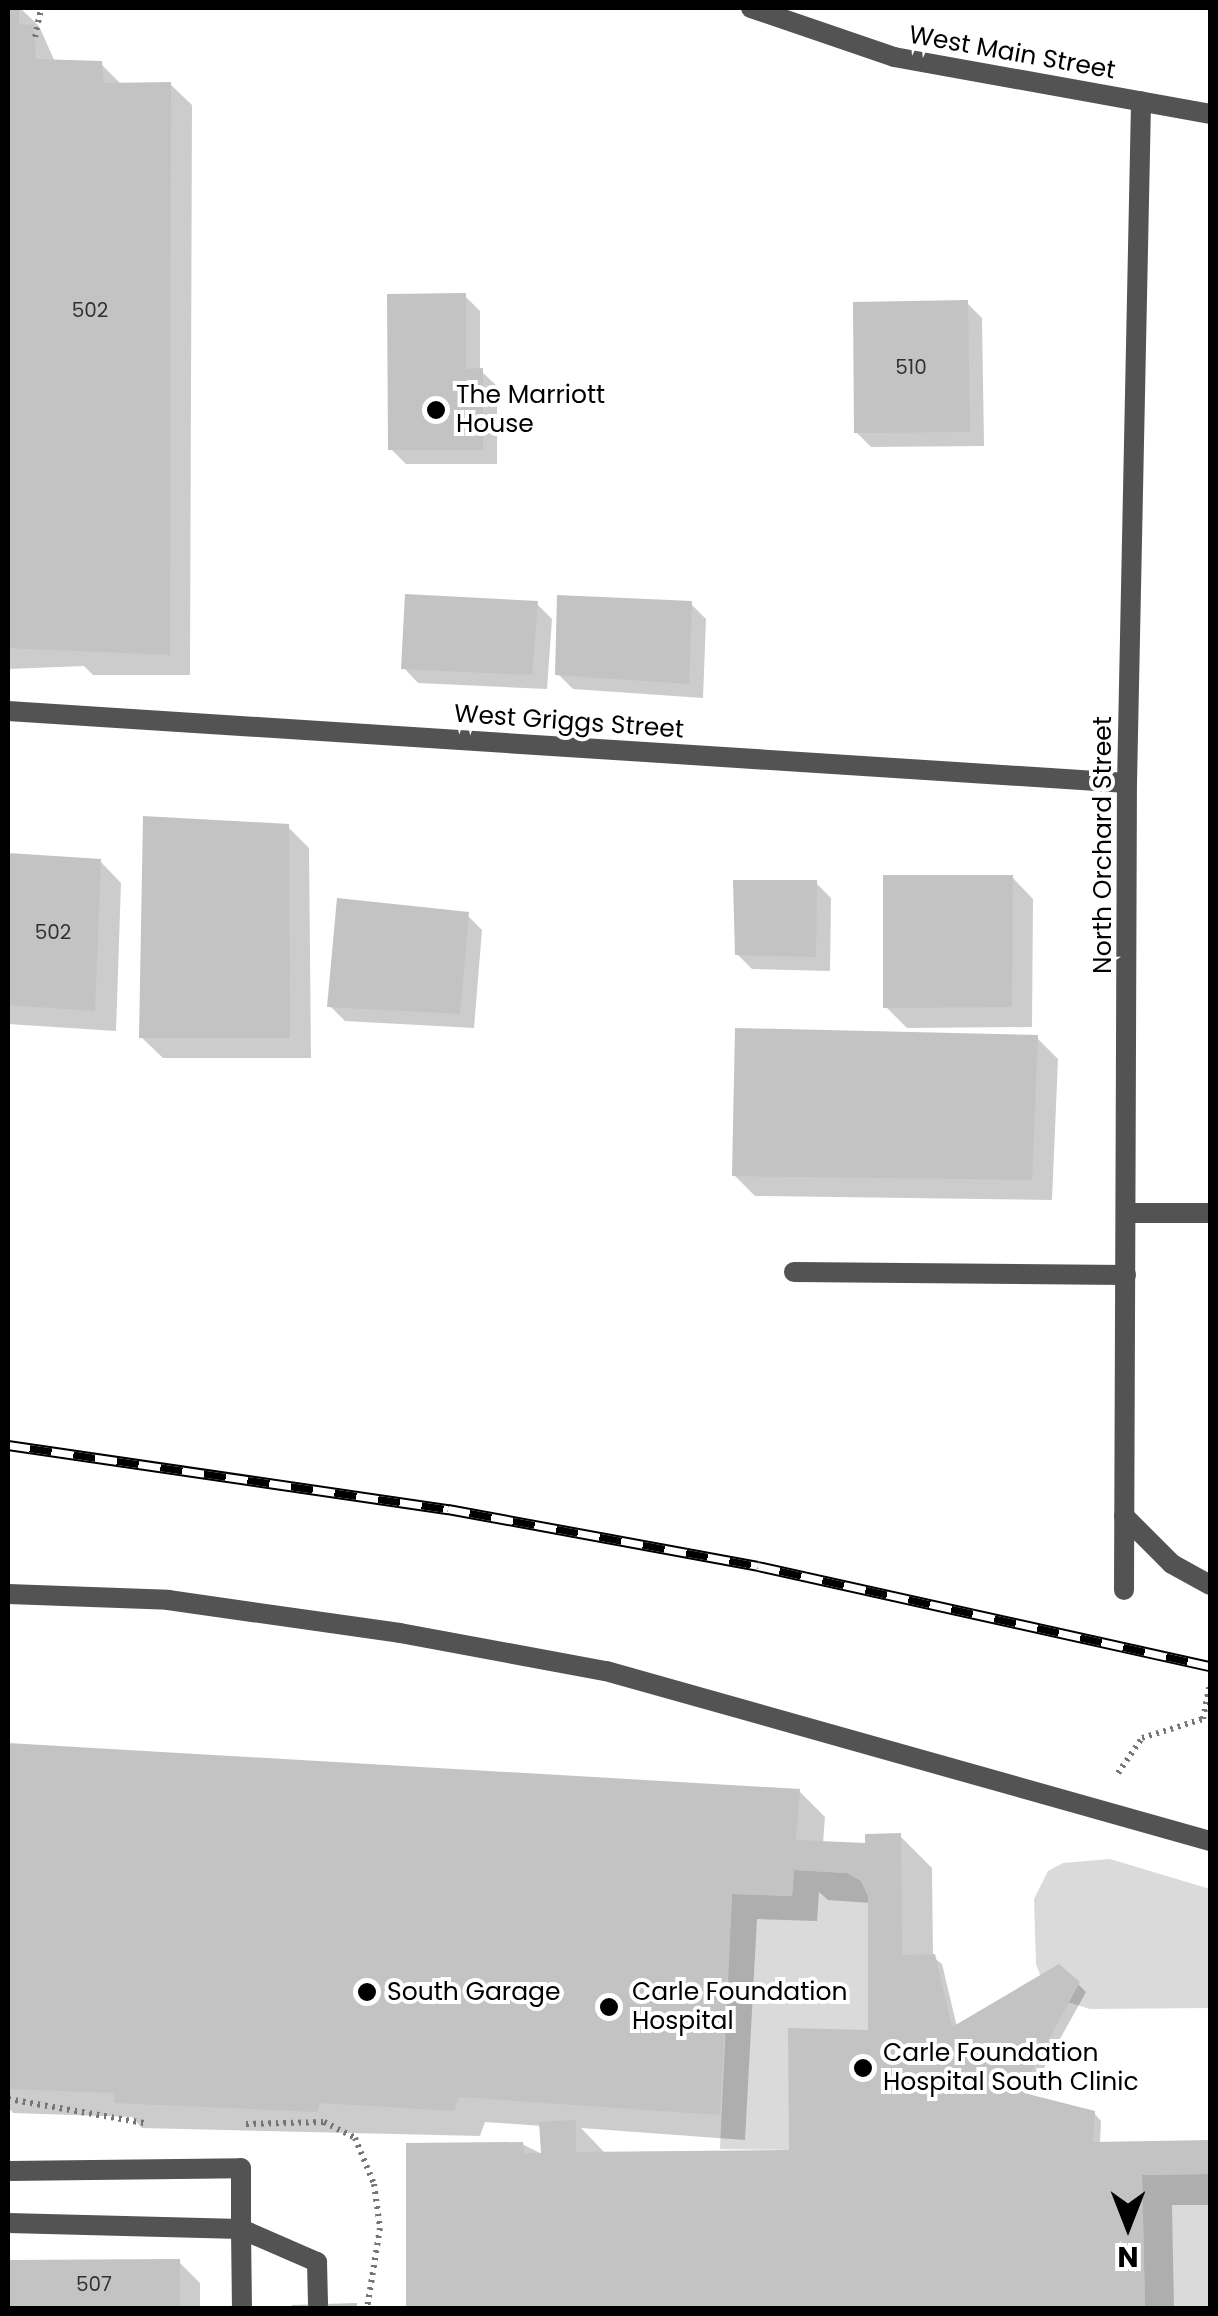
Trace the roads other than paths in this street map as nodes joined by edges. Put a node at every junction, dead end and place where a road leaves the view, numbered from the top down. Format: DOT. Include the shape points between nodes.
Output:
graph roads {
  1 [pos="751,8"];
  2 [pos="1141,101"];
  3 [pos="1210,114"];
  4 [pos="8,711"];
  5 [pos="1127,783"];
  6 [pos="1127,1214"];
  7 [pos="1210,1214"];
  8 [pos="794,1272"];
  9 [pos="1126,1275"];
  10 [pos="1124,1516"];
  11 [pos="1210,1586"];
  12 [pos="1124,1590"];
  13 [pos="8,1594"];
  14 [pos="1210,1841"];
  15 [pos="8,2171"];
  16 [pos="8,2223"];
  17 [pos="241,2229"];
  18 [pos="318,2304"];
  19 [pos="242,2308"];
  1 -- 2 [label="street, West Main Street" via="894,57"];
  2 -- 3 [label="street, West Main Street"];
  2 -- 5 [label="street, North Orchard Street"];
  4 -- 5 [label="street, West Griggs Street"];
  5 -- 6 [label="street, North Orchard Street"];
  6 -- 7 [label="street"];
  6 -- 9 [label="street, North Orchard Street"];
  8 -- 9 [label="street"];
  9 -- 10 [label="street, North Orchard Street"];
  10 -- 11 [label="street" via="1172,1564"];
  10 -- 12 [label="street, North Orchard Street"];
  13 -- 14 [label="street" via="168,1600 606,1671"];
  15 -- 17 [label="street" via="241,2168"];
  16 -- 17 [label="street"];
  17 -- 18 [label="street" via="317,2262"];
  17 -- 19 [label="street"];
}
